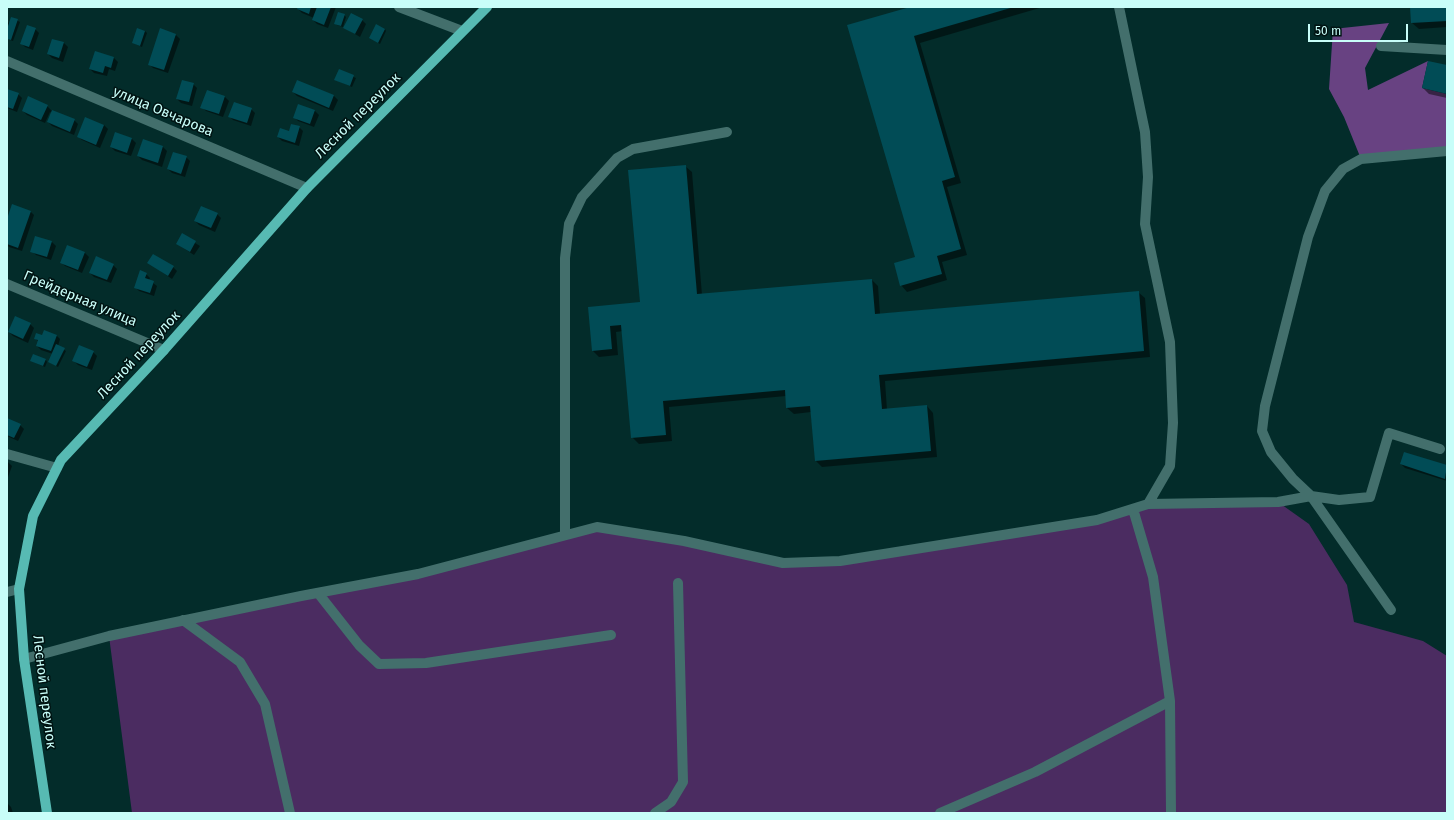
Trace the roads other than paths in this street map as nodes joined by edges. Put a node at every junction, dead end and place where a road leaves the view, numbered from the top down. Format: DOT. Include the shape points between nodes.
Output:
graph roads {
  1 [pos="400,7"];
  2 [pos="487,7"];
  3 [pos="1119,7"];
  4 [pos="462,31"];
  5 [pos="1381,46"];
  6 [pos="1447,50"];
  7 [pos="7,61"];
  8 [pos="727,132"];
  9 [pos="1447,151"];
  10 [pos="307,188"];
  11 [pos="7,284"];
  12 [pos="164,350"];
  13 [pos="1440,449"];
  14 [pos="7,454"];
  15 [pos="57,468"];
  16 [pos="1312,496"];
  17 [pos="1148,504"];
  18 [pos="1133,509"];
  19 [pos="565,535"];
  20 [pos="678,583"];
  21 [pos="19,589"];
  22 [pos="7,592"];
  23 [pos="318,593"];
  24 [pos="1391,610"];
  25 [pos="183,620"];
  26 [pos="611,635"];
  27 [pos="24,658"];
  28 [pos="1170,701"];
  29 [pos="47,813"];
  30 [pos="290,813"];
  31 [pos="655,813"];
  32 [pos="940,813"];
  33 [pos="1171,813"];
  1 -- 4 [label="street"];
  2 -- 4 [label="main road, Лесной переулок"];
  3 -- 17 [label="street" via="1145,132 1148,177 1145,224 1170,342 1173,423 1170,466"];
  4 -- 10 [label="main road, Лесной переулок"];
  5 -- 6 [label="street"];
  7 -- 10 [label="street, улица Овчарова"];
  8 -- 19 [label="street" via="633,148 617,158 582,198 569,224 565,258"];
  9 -- 16 [label="street" via="1361,159 1343,169 1325,190 1308,237 1265,406 1262,431 1271,452"];
  10 -- 12 [label="main road, Лесной переулок"];
  11 -- 12 [label="street, Грейдерная улица"];
  12 -- 15 [label="main road, Лесной переулок" via="61,460"];
  13 -- 16 [label="street" via="1389,433 1370,497 1339,500"];
  14 -- 15 [label="street"];
  15 -- 21 [label="main road, Лесной переулок" via="33,516"];
  16 -- 17 [label="street" via="1278,502"];
  16 -- 24 [label="street"];
  17 -- 18 [label="street"];
  18 -- 19 [label="street" via="1097,520 949,544 840,560 783,564 684,541 597,526"];
  18 -- 28 [label="street" via="1153,577"];
  19 -- 23 [label="street" via="418,574"];
  20 -- 31 [label="street" via="683,782 671,802"];
  21 -- 22 [label="street"];
  21 -- 27 [label="main road, Лесной переулок"];
  23 -- 25 [label="street"];
  23 -- 26 [label="street" via="359,645 379,664 426,663"];
  25 -- 27 [label="street"];
  25 -- 30 [label="street" via="240,662 265,704"];
  27 -- 29 [label="main road, Лесной переулок"];
  28 -- 32 [label="street" via="1035,772"];
  28 -- 33 [label="street"];
}
